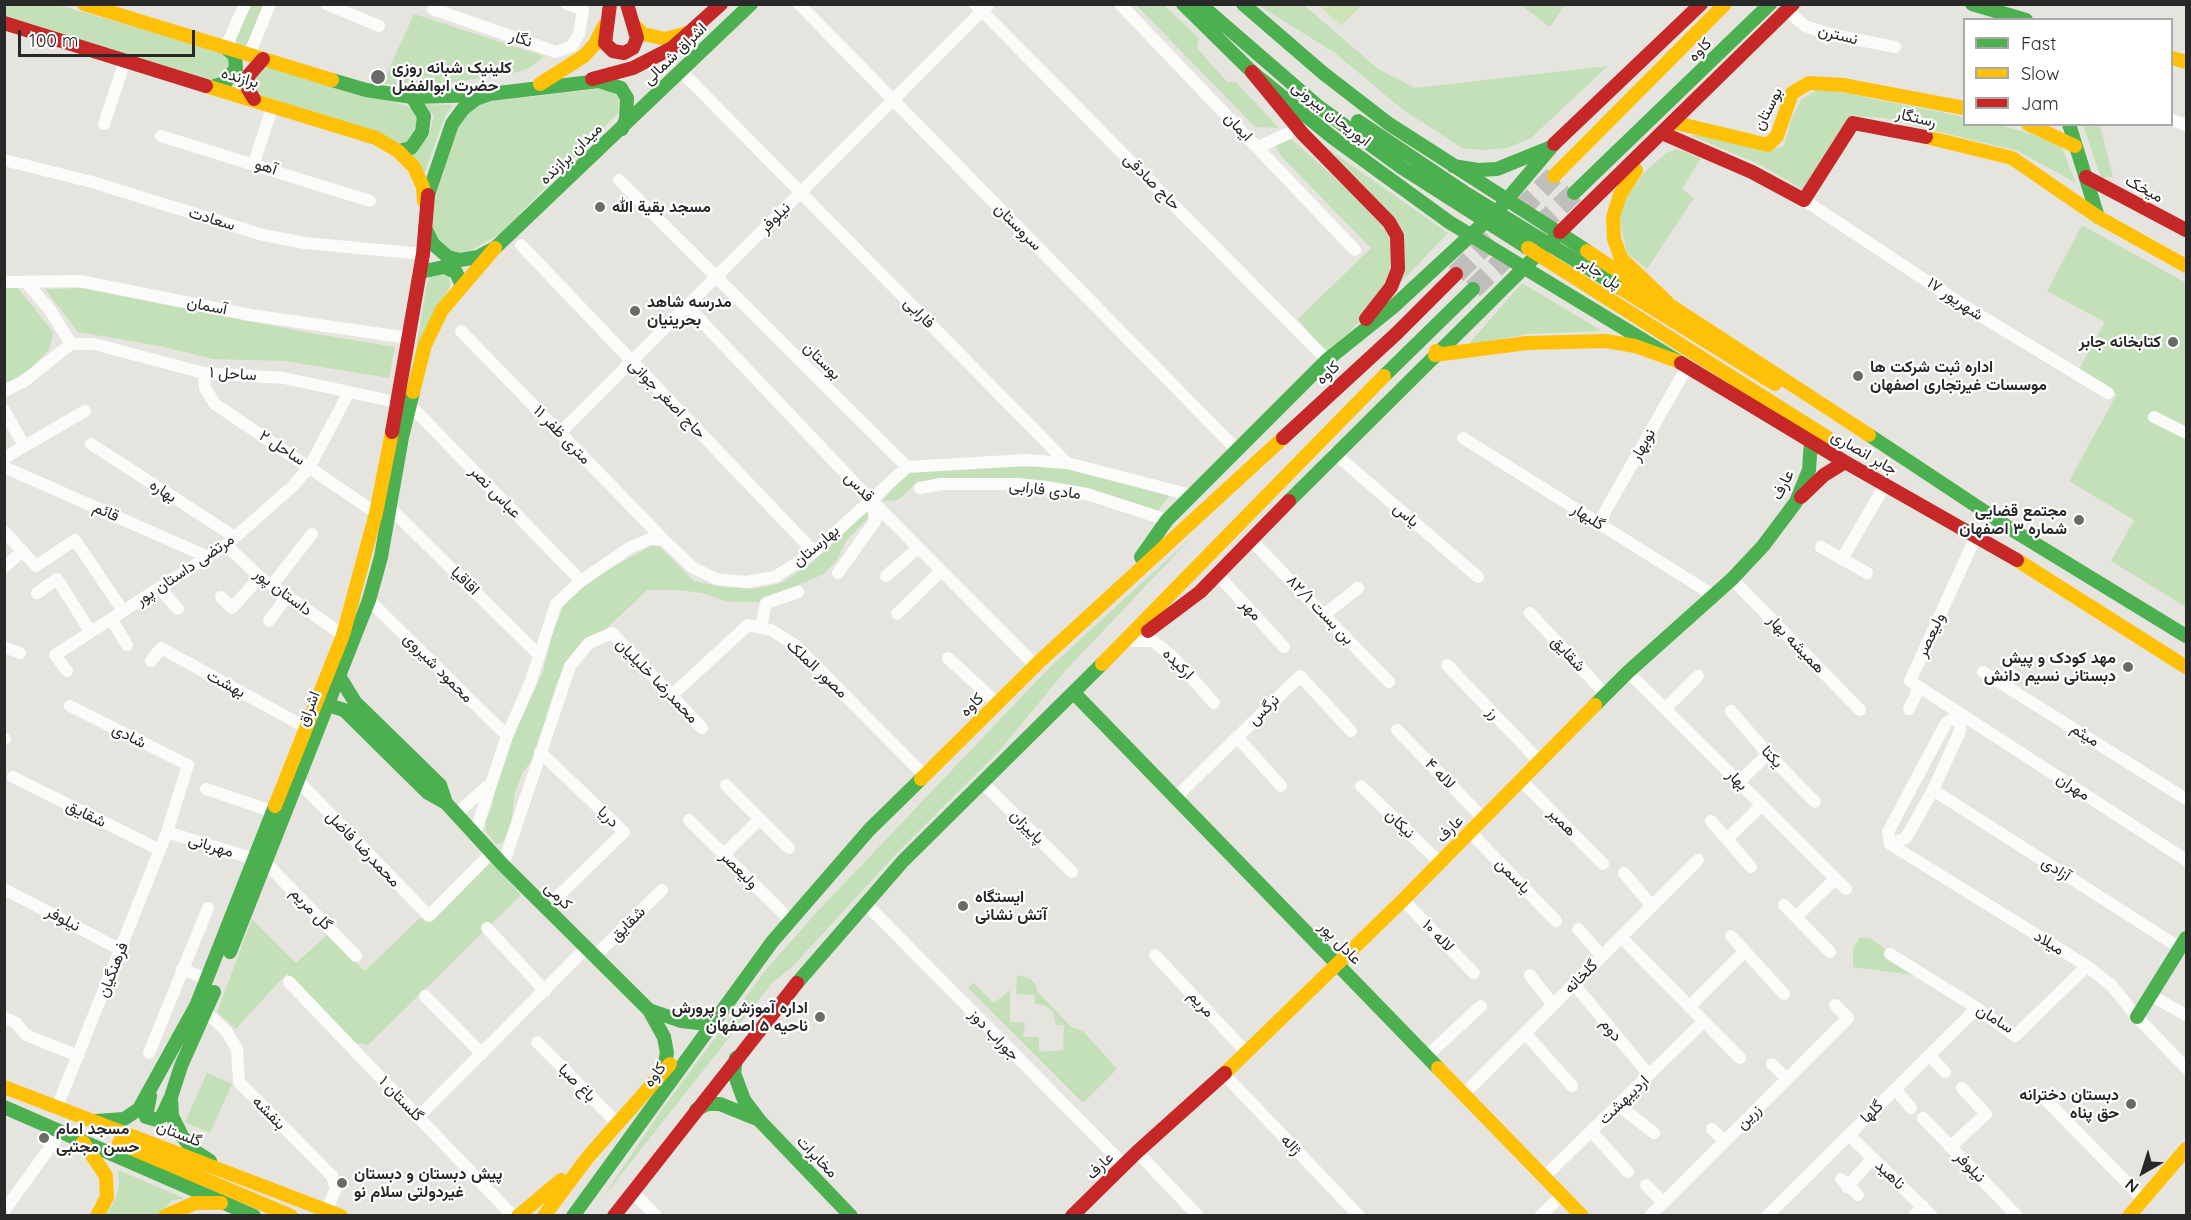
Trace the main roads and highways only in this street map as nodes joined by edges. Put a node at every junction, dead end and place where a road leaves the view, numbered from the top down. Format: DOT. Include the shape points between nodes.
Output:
graph roads {
  1 [pos="84,4"];
  2 [pos="610,4"];
  3 [pos="627,4"];
  4 [pos="721,4"];
  5 [pos="751,4"];
  6 [pos="1183,4"];
  7 [pos="1200,4"];
  8 [pos="1216,4"];
  9 [pos="1243,4"];
  10 [pos="1701,4"];
  11 [pos="1725,4"];
  12 [pos="1770,4"];
  13 [pos="1972,4"];
  14 [pos="1790,7"];
  15 [pos="2019,18"];
  16 [pos="4,23"];
  17 [pos="606,23"];
  18 [pos="634,25"];
  19 [pos="696,28"];
  20 [pos="228,44"];
  21 [pos="263,59"];
  22 [pos="1252,72"];
  23 [pos="582,82"];
  24 [pos="212,87"];
  25 [pos="533,88"];
  26 [pos="490,94"];
  27 [pos="412,97"];
  28 [pos="254,99"];
  29 [pos="1598,104"];
  30 [pos="1963,108"];
  31 [pos="1672,122"];
  32 [pos="2032,126"];
  33 [pos="2070,126"];
  34 [pos="622,129"];
  35 [pos="1659,136"];
  36 [pos="2075,146"];
  37 [pos="1551,147"];
  38 [pos="398,151"];
  39 [pos="1637,157"];
  40 [pos="1453,166"];
  41 [pos="1554,176"];
  42 [pos="2086,177"];
  43 [pos="1574,193"];
  44 [pos="1507,200"];
  45 [pos="425,211"];
  46 [pos="2098,217"];
  47 [pos="425,227"];
  48 [pos="2187,230"];
  49 [pos="1559,234"];
  50 [pos="1471,235"];
  51 [pos="495,248"];
  52 [pos="2187,266"];
  53 [pos="1524,268"];
  54 [pos="420,272"];
  55 [pos="1456,274"];
  56 [pos="462,286"];
  57 [pos="1473,290"];
  58 [pos="1667,302"];
  59 [pos="1393,307"];
  60 [pos="1348,343"];
  61 [pos="1435,355"];
  62 [pos="1682,364"];
  63 [pos="402,403"];
  64 [pos="1811,441"];
  65 [pos="1845,462"];
  66 [pos="1796,502"];
  67 [pos="2011,529"];
  68 [pos="1999,549"];
  69 [pos="1123,585"];
  70 [pos="2187,636"];
  71 [pos="2187,667"];
  72 [pos="1098,668"];
  73 [pos="339,676"];
  74 [pos="1074,693"];
  75 [pos="328,705"];
  76 [pos="446,803"];
  77 [pos="260,861"];
  78 [pos="2183,943"];
  79 [pos="1338,964"];
  80 [pos="806,972"];
  81 [pos="729,1000"];
  82 [pos="649,1010"];
  83 [pos="2137,1017"];
  84 [pos="708,1024"];
  85 [pos="736,1058"];
  86 [pos="670,1074"];
  87 [pos="4,1087"];
  88 [pos="152,1090"];
  89 [pos="171,1097"];
  90 [pos="4,1099"];
  91 [pos="4,1107"];
  92 [pos="696,1110"];
  93 [pos="96,1121"];
  94 [pos="760,1121"];
  95 [pos="83,1142"];
  96 [pos="2187,1149"];
  97 [pos="588,1157"];
  98 [pos="221,1168"];
  99 [pos="224,1203"];
  100 [pos="97,1215"];
  101 [pos="165,1215"];
  102 [pos="254,1215"];
  103 [pos="291,1215"];
  104 [pos="341,1215"];
  105 [pos="518,1215"];
  106 [pos="544,1215"];
  107 [pos="573,1215"];
  108 [pos="599,1215"];
  109 [pos="614,1215"];
  110 [pos="851,1215"];
  111 [pos="1072,1215"];
  112 [pos="1582,1215"];
  113 [pos="2129,1215"];
  1 -- 20 [label="main road, برازنده"];
  2 -- 17 [label="main road"];
  3 -- 18 [label="main road"];
  4 -- 19 [label="main road, اشراق شمالی"];
  5 -- 34 [label="main road, اشراق شمالی"];
  6 -- 22 [label="main road, ابوریحان بیرونی"];
  7 -- 68 [label="main road, پل جابر" via="1319,107 1401,167"];
  8 -- 67 [label="main road, پل جابر" via="1324,98 1407,156"];
  9 -- 40 [label="main road, ابوریحان بیرونی" via="1342,88"];
  10 -- 29 [label="main road"];
  11 -- 41 [label="main road, کاوه"];
  12 -- 43 [label="main road, کاوه"];
  13 -- 15 [label="main road"];
  14 -- 31 [label="main road"];
  16 -- 24 [label="main road, برازنده"];
  17 -- 18 [label="main road" via="605,43 613,51 624,53 633,48 637,38"];
  17 -- 25 [label="main road" via="584,56"];
  18 -- 19 [label="main road" via="643,34 666,39"];
  19 -- 23 [label="main road, اشراق شمالی" via="651,61"];
  20 -- 21 [label="main road, برازنده"];
  20 -- 24 [label="main road" via="236,68 226,82"];
  21 -- 27 [label="main road, برازنده" via="366,90"];
  21 -- 28 [label="main road" via="248,76 248,89"];
  22 -- 50 [label="main road, ابوریحان بیرونی" via="1332,137"];
  22 -- 60 [label="main road" via="1302,133 1389,222 1397,236 1398,269 1390,287"];
  23 -- 25 [label="main road, میدان برازنده"];
  23 -- 34 [label="main road, میدان برازنده" via="600,81 621,88 628,108"];
  24 -- 28 [label="main road, برازنده"];
  25 -- 26 [label="main road, میدان برازنده"];
  26 -- 27 [label="main road, برازنده"];
  26 -- 45 [label="main road, میدان برازنده" via="463,109 452,124 434,169"];
  27 -- 38 [label="main road" via="424,116 422,132 411,148"];
  28 -- 38 [label="main road, برازنده" via="376,138"];
  29 -- 37 [label="main road"];
  29 -- 39 [label="main road" via="1586,130 1586,142 1604,159 1617,163"];
  30 -- 31 [label="main road, بوستان" via="1843,85 1809,83 1792,93 1777,136 1768,145"];
  31 -- 35 [label="main road"];
  32 -- 36 [label="main road"];
  33 -- 36 [label="main road"];
  34 -- 51 [label="main road, میدان برازنده"];
  35 -- 39 [label="main road"];
  35 -- 46 [label="main road, رستگار" via="1752,172 1804,200 1853,123 1883,127 2012,158"];
  35 -- 58 [label="main road" via="1620,195 1613,217 1614,239 1621,258"];
  36 -- 42 [label="main road"];
  37 -- 40 [label="main road" via="1497,169"];
  37 -- 44 [label="main road"];
  38 -- 45 [label="main road, برازنده" via="414,167 423,187"];
  39 -- 49 [label="main road"];
  40 -- 44 [label="main road, ابوریحان بیرونی"];
  42 -- 46 [label="main road"];
  42 -- 48 [label="main road, میخک"];
  44 -- 49 [label="main road, ابوریحان بیرونی"];
  44 -- 50 [label="main road"];
  45 -- 47 [label="main road, میدان برازنده"];
  46 -- 52 [label="main road, رستگار"];
  47 -- 51 [label="main road, میدان برازنده" via="433,244 448,257 478,257"];
  47 -- 54 [label="main road, اشراق"];
  49 -- 53 [label="main road"];
  49 -- 58 [label="main road, جابر انصاری"];
  50 -- 53 [label="main road, ابوریحان بیرونی"];
  50 -- 59 [label="main road"];
  51 -- 56 [label="main road, اشراق"];
  53 -- 61 [label="main road"];
  53 -- 62 [label="main road, جابر انصاری"];
  54 -- 56 [label="main road" via="444,267 456,272"];
  54 -- 63 [label="main road, اشراق"];
  55 -- 69 [label="main road, کاوه"];
  56 -- 63 [label="main road, اشراق" via="442,310"];
  57 -- 72 [label="main road" via="1411,348"];
  58 -- 67 [label="main road, جابر انصاری"];
  59 -- 60 [label="main road"];
  59 -- 61 [label="main road" via="1409,300 1433,310 1441,329"];
  60 -- 69 [label="main road" via="1167,520"];
  61 -- 62 [label="main road" via="1527,343 1606,341 1635,346"];
  61 -- 72 [label="main road" via="1200,592"];
  62 -- 64 [label="main road, جابر انصاری"];
  63 -- 73 [label="main road, اشراق" via="381,557"];
  63 -- 77 [label="main road, اشراق" via="343,635 274,812"];
  64 -- 65 [label="main road, جابر انصاری"];
  64 -- 66 [label="main road, عارف" via="1809,470"];
  65 -- 66 [label="main road" via="1824,475"];
  65 -- 68 [label="main road, جابر انصاری"];
  66 -- 79 [label="main road, عارف" via="1732,579 1628,672"];
  67 -- 70 [label="main road, جابر انصاری"];
  68 -- 71 [label="main road, جابر انصاری"];
  69 -- 81 [label="main road, کاوه" via="869,830 790,921"];
  72 -- 74 [label="main road"];
  73 -- 75 [label="main road, اشراق"];
  73 -- 76 [label="main road, کرمی" via="355,702 440,785"];
  74 -- 79 [label="main road, عادل پور"];
  74 -- 80 [label="main road" via="903,861"];
  75 -- 76 [label="main road, کرمی" via="344,710 428,793"];
  75 -- 77 [label="main road, اشراق"];
  76 -- 82 [label="main road, کرمی"];
  77 -- 88 [label="main road, اشراق"];
  77 -- 89 [label="main road, اشراق"];
  78 -- 83 [label="main road"];
  79 -- 111 [label="main road, عارف"];
  79 -- 112 [label="main road, عادل پور"];
  80 -- 85 [label="main road"];
  80 -- 108 [label="main road" via="770,996"];
  81 -- 84 [label="main road"];
  81 -- 86 [label="main road, کاوه"];
  82 -- 84 [label="main road, کرمی" via="681,1021"];
  82 -- 86 [label="main road, کرمی" via="664,1037"];
  84 -- 86 [label="main road"];
  85 -- 92 [label="main road"];
  85 -- 94 [label="main road" via="734,1073 738,1087"];
  86 -- 97 [label="main road" via="617,1123"];
  86 -- 107 [label="main road, کاوه"];
  87 -- 93 [label="main road, گلستان"];
  88 -- 89 [label="main road" via="146,1117 157,1120"];
  88 -- 93 [label="main road, اشراق" via="132,1116"];
  89 -- 98 [label="main road, اشراق" via="172,1116 182,1136 193,1150"];
  90 -- 103 [label="main road" via="73,1123"];
  91 -- 95 [label="main road"];
  92 -- 94 [label="main road" via="707,1104 720,1104"];
  92 -- 109 [label="main road"];
  93 -- 98 [label="main road, گلستان"];
  94 -- 110 [label="main road, مخابرات"];
  95 -- 99 [label="main road"];
  95 -- 100 [label="main road" via="106,1176 107,1197"];
  96 -- 113 [label="main road"];
  97 -- 105 [label="main road"];
  97 -- 106 [label="main road"];
  98 -- 104 [label="main road, گلستان"];
  99 -- 101 [label="main road" via="195,1203"];
  99 -- 102 [label="main road"];
}
